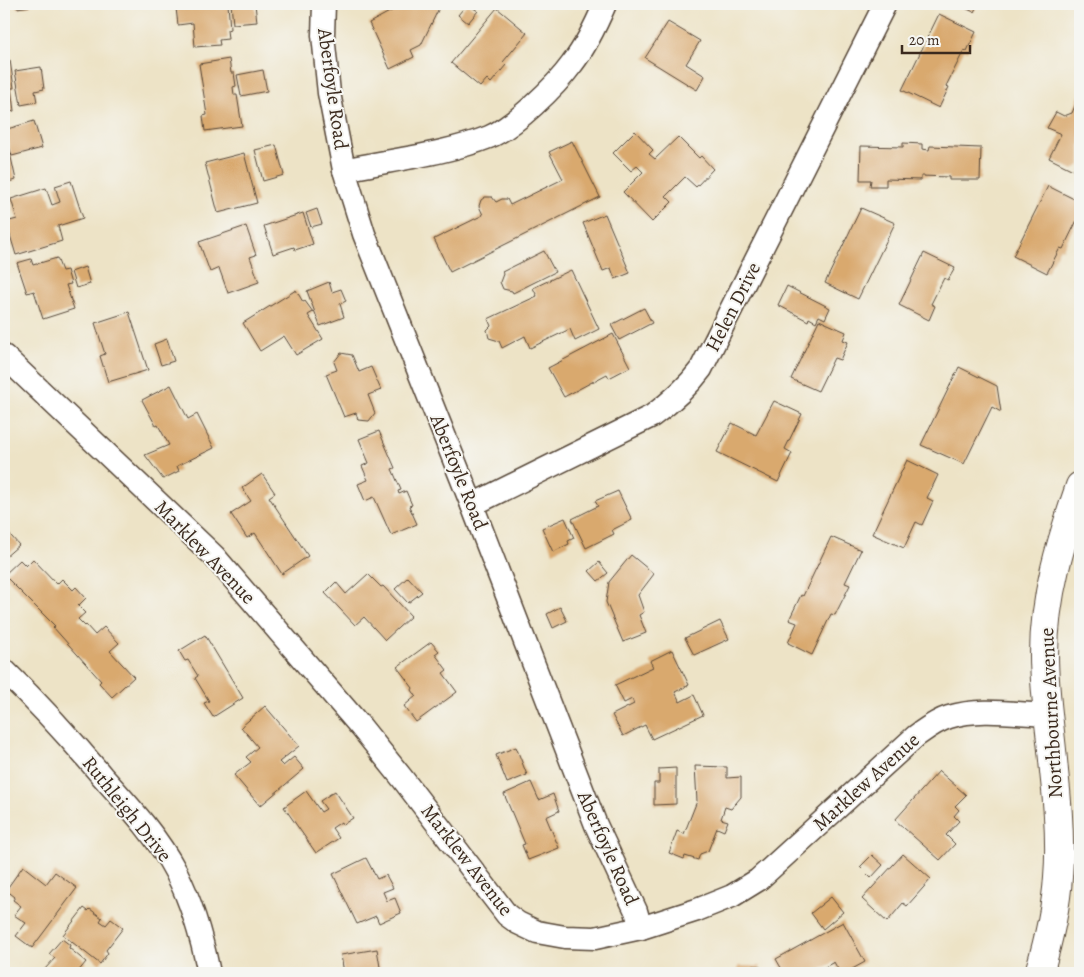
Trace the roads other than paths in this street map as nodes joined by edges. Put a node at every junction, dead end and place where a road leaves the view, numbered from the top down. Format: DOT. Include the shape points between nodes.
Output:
graph roads {
  1 [pos="324,4"];
  2 [pos="604,4"];
  3 [pos="885,4"];
  4 [pos="344,170"];
  5 [pos="4,356"];
  6 [pos="1080,486"];
  7 [pos="472,504"];
  8 [pos="4,670"];
  9 [pos="1049,715"];
  10 [pos="641,928"];
  11 [pos="208,973"];
  12 [pos="1039,973"];
  1 -- 4 [label="street, Aberfoyle Road" via="323,35"];
  2 -- 4 [label="street" via="588,40 572,65 517,120 492,136 463,146"];
  3 -- 7 [label="street, Helen Drive" via="701,369 689,385 652,416"];
  4 -- 7 [label="street, Aberfoyle Road" via="364,234"];
  5 -- 10 [label="street, Marklew Avenue" via="214,556 367,735 507,915 537,932 565,937 595,938"];
  6 -- 9 [label="street, Northbourne Avenue" via="1064,533 1045,616 1044,656"];
  7 -- 10 [label="street, Aberfoyle Road" via="582,790"];
  8 -- 11 [label="street, Ruthleigh Drive" via="89,760 159,843 186,892"];
  9 -- 10 [label="street, Marklew Avenue" via="986,712 948,717 931,725 758,880 732,896"];
  9 -- 12 [label="street, Northbourne Avenue" via="1058,831 1058,876 1054,912"];
}
